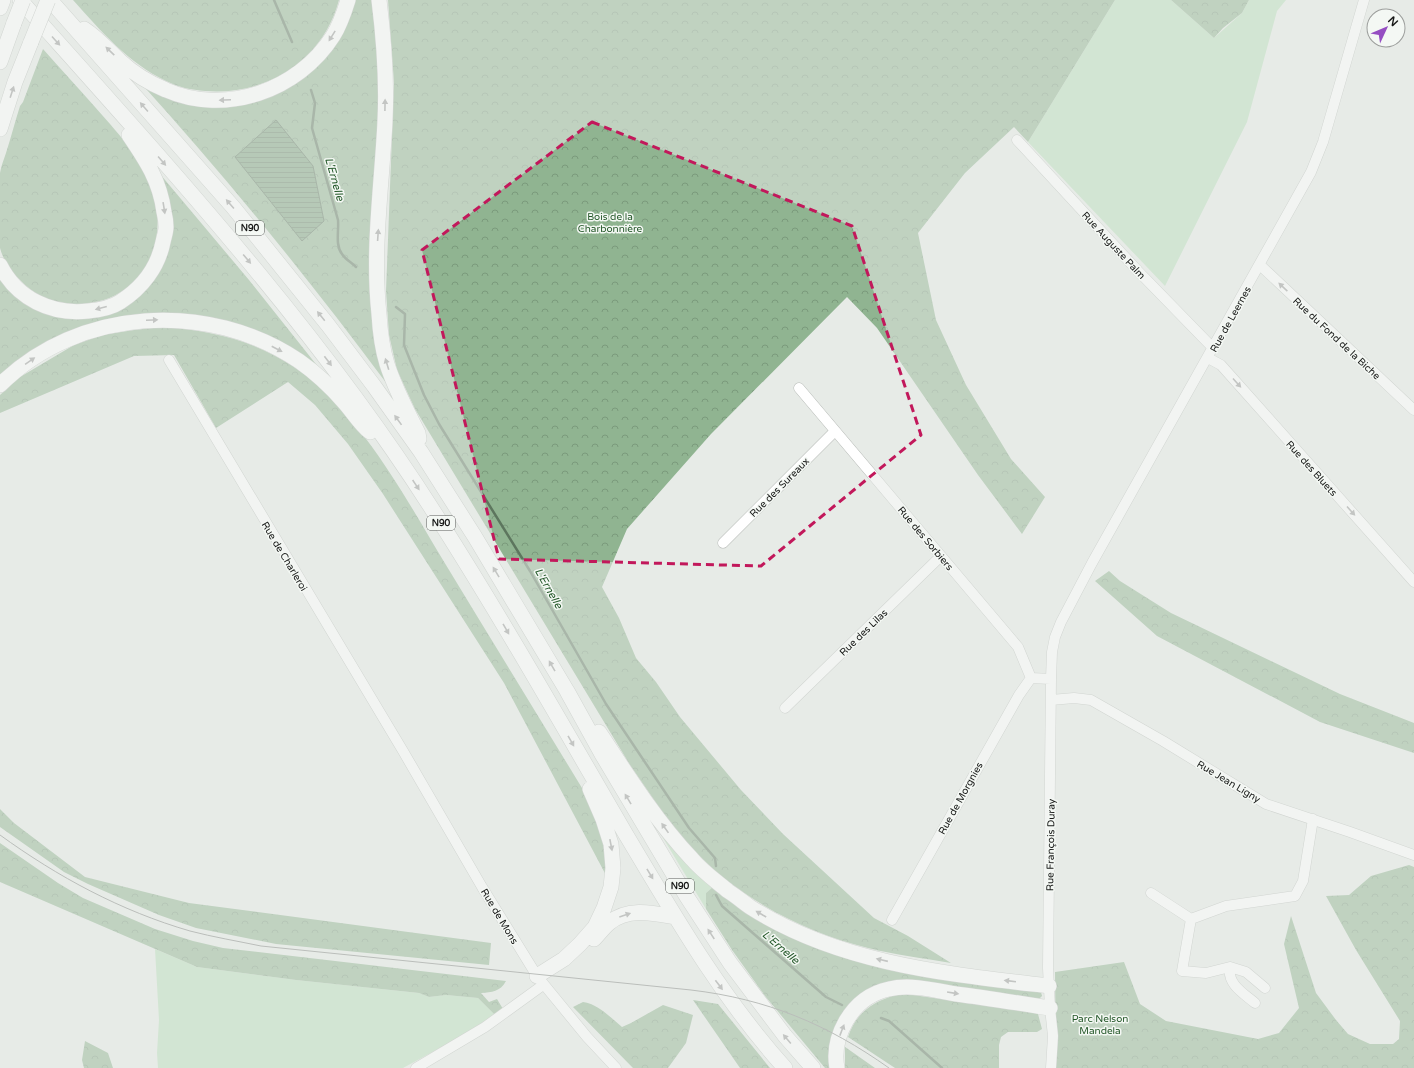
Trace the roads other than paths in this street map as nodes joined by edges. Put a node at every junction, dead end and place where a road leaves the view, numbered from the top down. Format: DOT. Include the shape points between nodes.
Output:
graph roads {
  1 [pos="3,0"];
  2 [pos="20,0"];
  3 [pos="23,0"];
  4 [pos="49,0"];
  5 [pos="348,0"];
  6 [pos="379,0"];
  7 [pos="1364,0"];
  8 [pos="0,8"];
  9 [pos="65,17"];
  10 [pos="0,62"];
  11 [pos="109,100"];
  12 [pos="0,129"];
  13 [pos="1017,140"];
  14 [pos="0,265"];
  15 [pos="1260,265"];
  16 [pos="1213,348"];
  17 [pos="1208,358"];
  18 [pos="169,360"];
  19 [pos="0,385"];
  20 [pos="799,388"];
  21 [pos="1414,410"];
  22 [pos="835,431"];
  23 [pos="394,452"];
  24 [pos="421,452"];
  25 [pos="723,543"];
  26 [pos="941,556"];
  27 [pos="1414,582"];
  28 [pos="1061,622"];
  29 [pos="1031,678"];
  30 [pos="1051,679"];
  31 [pos="567,690"];
  32 [pos="1051,700"];
  33 [pos="785,708"];
  34 [pos="403,751"];
  35 [pos="587,768"];
  36 [pos="1313,819"];
  37 [pos="1414,855"];
  38 [pos="1152,893"];
  39 [pos="675,917"];
  40 [pos="1191,919"];
  41 [pos="892,920"];
  42 [pos="1230,967"];
  43 [pos="540,980"];
  44 [pos="1049,986"];
  45 [pos="1265,988"];
  46 [pos="1255,1004"];
  47 [pos="1050,1008"];
  48 [pos="416,1068"];
  49 [pos="616,1068"];
  50 [pos="785,1068"];
  51 [pos="813,1068"];
  52 [pos="837,1068"];
  53 [pos="1051,1068"];
  1 -- 8 [label="highway"];
  2 -- 11 [label="highway, N90, one-way"];
  3 -- 10 [label="highway, bridge"];
  4 -- 9 [label="highway, N90"];
  12 -- 4 [label="highway, one-way, bridge"];
  5 -- 9 [label="highway, one-way" via="332,36 302,71 262,93 238,100 188,98 166,90 142,78 121,62 95,36"];
  24 -- 6 [label="highway, one-way" via="418,433 398,395 387,364 378,310 376,257 386,81"];
  7 -- 15 [label="street, Rue de Leernes" via="1314,166"];
  24 -- 9 [label="highway, N90, one-way" via="281,265"];
  11 -- 14 [label="highway, one-way" via="121,124 157,180 166,227 160,254 152,271 137,288 119,302 100,310 76,312 56,310 38,304 20,292"];
  11 -- 23 [label="highway, N90, one-way" via="216,222 302,327"];
  13 -- 16 [label="street, Rue Auguste Palm"];
  15 -- 16 [label="street, Rue de Leernes"];
  21 -- 15 [label="street, Rue du Fond de la Biche, one-way"];
  16 -- 17 [label="street, Rue de Leernes"];
  17 -- 27 [label="street, Rue des Bluets, one-way" via="1221,365"];
  17 -- 28 [label="street, Rue de Leernes"];
  18 -- 34 [label="street, Rue de Charleroi"];
  19 -- 23 [label="highway, one-way" via="32,359 56,345 87,332 114,325 171,320 226,328 275,347 299,361 325,381 366,428"];
  20 -- 22 [label="street, Rue des Sorbiers"];
  22 -- 25 [label="street, Rue des Sureaux"];
  22 -- 26 [label="street, Rue des Sorbiers"];
  23 -- 35 [label="highway, N90, one-way" via="486,596"];
  31 -- 24 [label="highway, N90, one-way"];
  26 -- 29 [label="street, Rue des Sorbiers" via="1018,647"];
  26 -- 33 [label="street, Rue des Lilas"];
  28 -- 30 [label="street, Rue François Duray" via="1052,652"];
  29 -- 30 [label="street"];
  29 -- 41 [label="street, Rue de Morgnies" via="1018,695"];
  30 -- 32 [label="street, Rue François Duray"];
  44 -- 31 [label="highway, one-way" via="921,969 851,953 813,939 749,907 692,860 671,836 585,709"];
  51 -- 31 [label="highway, N90, one-way" via="784,1036 730,963 687,897"];
  32 -- 36 [label="street, Rue Jean Ligny" via="1091,700 1266,804"];
  32 -- 44 [label="street, Rue François Duray"];
  34 -- 43 [label="street, Rue de Mons" via="486,894"];
  35 -- 39 [label="highway, N90, one-way"];
  35 -- 43 [label="highway, one-way" via="591,791 612,844 614,868 611,887 594,927 580,944"];
  36 -- 37 [label="street, Rue Jean Ligny"];
  36 -- 40 [label="street" via="1303,881 1295,896 1226,906"];
  38 -- 40 [label="street"];
  43 -- 39 [label="highway, one-way" via="567,967 585,951 609,922 627,913 646,912"];
  39 -- 50 [label="highway, N90, one-way" via="712,975"];
  40 -- 42 [label="street" via="1182,971 1206,972"];
  42 -- 45 [label="street" via="1246,972"];
  42 -- 46 [label="street" via="1229,974 1234,985"];
  43 -- 48 [label="street" via="485,1027"];
  43 -- 49 [label="street, Rue de Mons"];
  44 -- 47 [label="street, Rue François Duray"];
  52 -- 47 [label="highway, one-way" via="837,1046 848,1018 859,1003 890,988 925,989"];
  47 -- 53 [label="street, Rue François Duray" via="1053,1036"];
}
